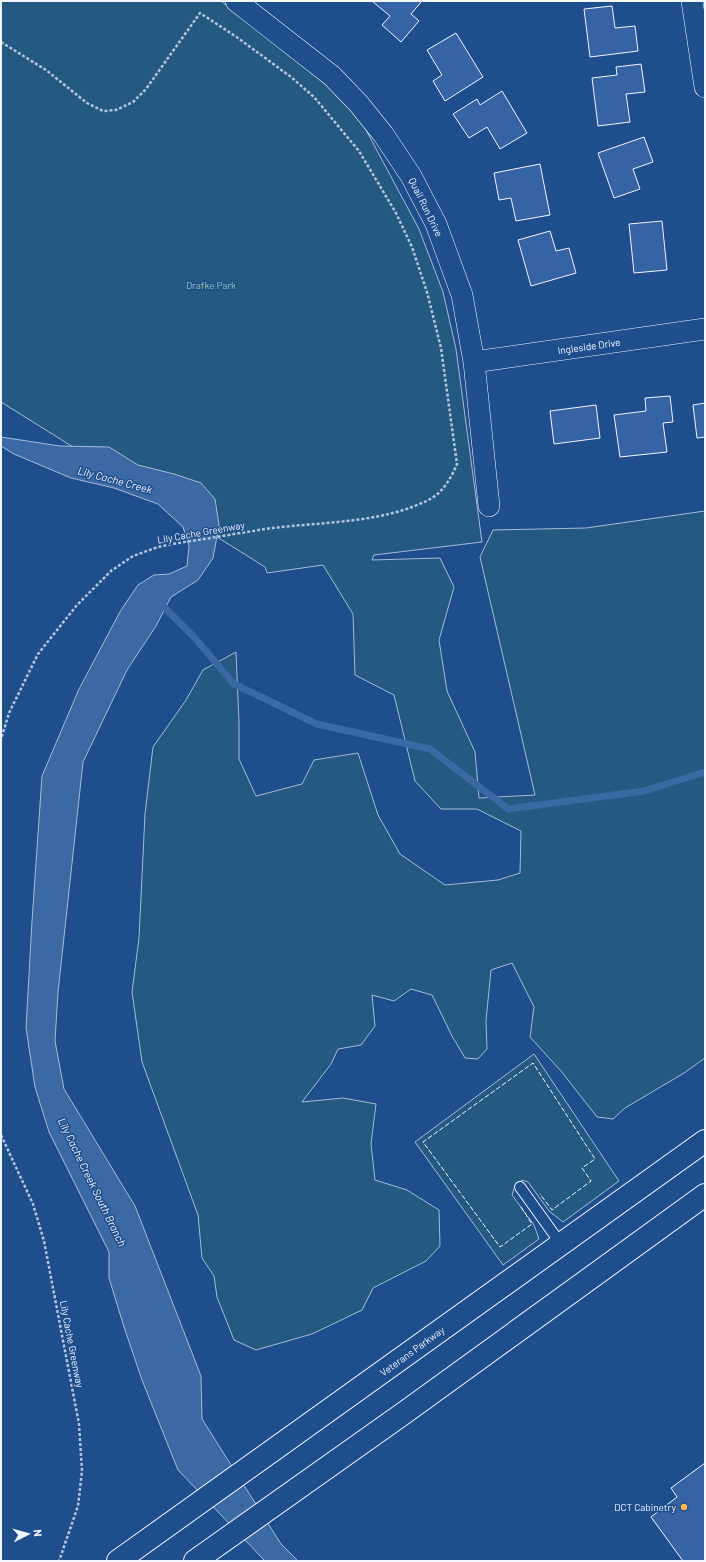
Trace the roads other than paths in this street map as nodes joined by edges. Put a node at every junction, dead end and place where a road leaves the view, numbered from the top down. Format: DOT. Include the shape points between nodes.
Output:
graph roads {
  1 [pos="236,1"];
  2 [pos="692,1"];
  3 [pos="705,87"];
  4 [pos="705,329"];
  5 [pos="474,362"];
  6 [pos="489,506"];
  7 [pos="705,1141"];
  8 [pos="520,1187"];
  9 [pos="705,1195"];
  10 [pos="561,1244"];
  11 [pos="118,1561"];
  12 [pos="195,1561"];
  1 -- 5 [label="street, Quail Run Drive" via="332,76 358,103 411,176 436,224 462,295"];
  2 -- 3 [label="street"];
  4 -- 5 [label="street, Ingleside Drive"];
  5 -- 6 [label="street, Quail Run Drive"];
  7 -- 10 [label="main road, Veterans Parkway"];
  8 -- 10 [label="lane"];
  9 -- 12 [label="main road"];
  10 -- 11 [label="main road, Veterans Parkway"];
}
